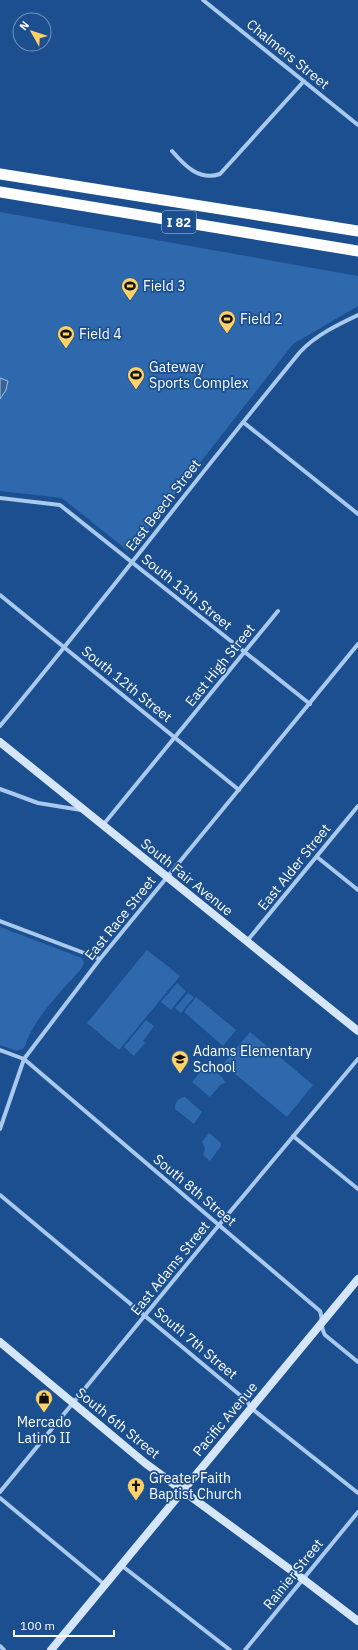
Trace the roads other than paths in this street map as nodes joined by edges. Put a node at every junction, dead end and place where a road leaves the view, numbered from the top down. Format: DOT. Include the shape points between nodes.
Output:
graph roads {
  1 [pos="203,0"];
  2 [pos="304,81"];
  3 [pos="358,125"];
  4 [pos="172,151"];
  5 [pos="0,173"];
  6 [pos="0,192"];
  7 [pos="0,199"];
  8 [pos="144,216"];
  9 [pos="358,231"];
  10 [pos="358,251"];
  11 [pos="358,314"];
  12 [pos="242,422"];
  13 [pos="0,498"];
  14 [pos="358,514"];
  15 [pos="132,562"];
  16 [pos="0,595"];
  17 [pos="278,611"];
  18 [pos="358,644"];
  19 [pos="65,648"];
  20 [pos="245,652"];
  21 [pos="310,704"];
  22 [pos="0,726"];
  23 [pos="175,737"];
  24 [pos="0,742"];
  25 [pos="0,789"];
  26 [pos="239,790"];
  27 [pos="358,806"];
  28 [pos="84,810"];
  29 [pos="103,825"];
  30 [pos="317,857"];
  31 [pos="167,878"];
  32 [pos="358,890"];
  33 [pos="0,921"];
  34 [pos="247,941"];
  35 [pos="100,959"];
  36 [pos="358,1032"];
  37 [pos="0,1050"];
  38 [pos="24,1059"];
  39 [pos="358,1059"];
  40 [pos="0,1129"];
  41 [pos="293,1136"];
  42 [pos="358,1189"];
  43 [pos="0,1195"];
  44 [pos="219,1225"];
  45 [pos="358,1278"];
  46 [pos="146,1315"];
  47 [pos="321,1323"];
  48 [pos="0,1342"];
  49 [pos="358,1362"];
  50 [pos="73,1403"];
  51 [pos="251,1408"];
  52 [pos="183,1490"];
  53 [pos="0,1492"];
  54 [pos="358,1493"];
  55 [pos="0,1498"];
  56 [pos="358,1512"];
  57 [pos="121,1565"];
  58 [pos="303,1579"];
  59 [pos="105,1585"];
  60 [pos="358,1621"];
  61 [pos="0,1646"];
  62 [pos="4,1650"];
  63 [pos="51,1650"];
  64 [pos="230,1650"];
  65 [pos="245,1650"];
  1 -- 2 [label="street, Chalmers Street"];
  2 -- 3 [label="street, Chalmers Street"];
  2 -- 4 [label="street" via="220,174 207,176 196,173 186,167"];
  5 -- 9 [label="highway, I 82"];
  6 -- 8 [label="highway, I 82"];
  7 -- 8 [label="highway"];
  8 -- 10 [label="highway, I 82"];
  11 -- 12 [label="street, East Beech Street" via="309,342"];
  12 -- 14 [label="street"];
  12 -- 15 [label="street, East Beech Street"];
  13 -- 15 [label="street, South 13th Street" via="60,505"];
  15 -- 19 [label="street, East Beech Street"];
  15 -- 20 [label="street, South 13th Street"];
  16 -- 19 [label="street, South 12th Street"];
  17 -- 20 [label="street, East High Street"];
  18 -- 21 [label="street, East Race Street"];
  19 -- 22 [label="street, East Beech Street"];
  19 -- 23 [label="street, South 12th Street"];
  20 -- 21 [label="street, South 13th Street"];
  20 -- 23 [label="street, East High Street"];
  21 -- 26 [label="street, East Race Street"];
  23 -- 26 [label="street, South 12th Street"];
  23 -- 29 [label="street, East High Street"];
  24 -- 28 [label="street, South Fair Avenue"];
  25 -- 28 [label="street" via="38,803"];
  26 -- 31 [label="street, East Race Street"];
  27 -- 30 [label="street, East Alder Street"];
  28 -- 29 [label="street, South Fair Avenue"];
  29 -- 31 [label="street, South Fair Avenue"];
  30 -- 32 [label="street"];
  30 -- 34 [label="street, East Alder Street"];
  31 -- 34 [label="street, South Fair Avenue"];
  31 -- 35 [label="street, East Race Street"];
  33 -- 35 [label="street"];
  34 -- 36 [label="street, South Fair Avenue"];
  35 -- 38 [label="street, East Race Street"];
  37 -- 38 [label="street, South 8th Street"];
  38 -- 40 [label="street, East Race Street"];
  38 -- 44 [label="street, South 8th Street"];
  39 -- 41 [label="street, East Adams Street"];
  41 -- 42 [label="street"];
  41 -- 44 [label="street, East Adams Street"];
  43 -- 46 [label="street, South 7th Street"];
  44 -- 46 [label="street, East Adams Street"];
  44 -- 47 [label="street, South 8th Street" via="320,1311"];
  45 -- 47 [label="street, Pacific Avenue"];
  46 -- 50 [label="street, East Adams Street"];
  46 -- 51 [label="street, South 7th Street" via="247,1401"];
  47 -- 49 [label="street, South 8th Street" via="324,1335"];
  47 -- 51 [label="street, Pacific Avenue"];
  48 -- 50 [label="street, South 6th Street"];
  50 -- 52 [label="street, South 6th Street"];
  50 -- 53 [label="street, East Adams Street"];
  51 -- 52 [label="street, Pacific Avenue"];
  51 -- 54 [label="street, South 7th Street"];
  52 -- 57 [label="street, Pacific Avenue"];
  52 -- 58 [label="street, South 6th Street"];
  55 -- 59 [label="street"];
  56 -- 58 [label="street, Rainier Street"];
  57 -- 59 [label="street, Pacific Avenue"];
  57 -- 64 [label="street"];
  58 -- 60 [label="street, South 6th Street"];
  58 -- 65 [label="street, Rainier Street"];
  59 -- 63 [label="street, Pacific Avenue"];
  61 -- 62 [label="street"];
}
